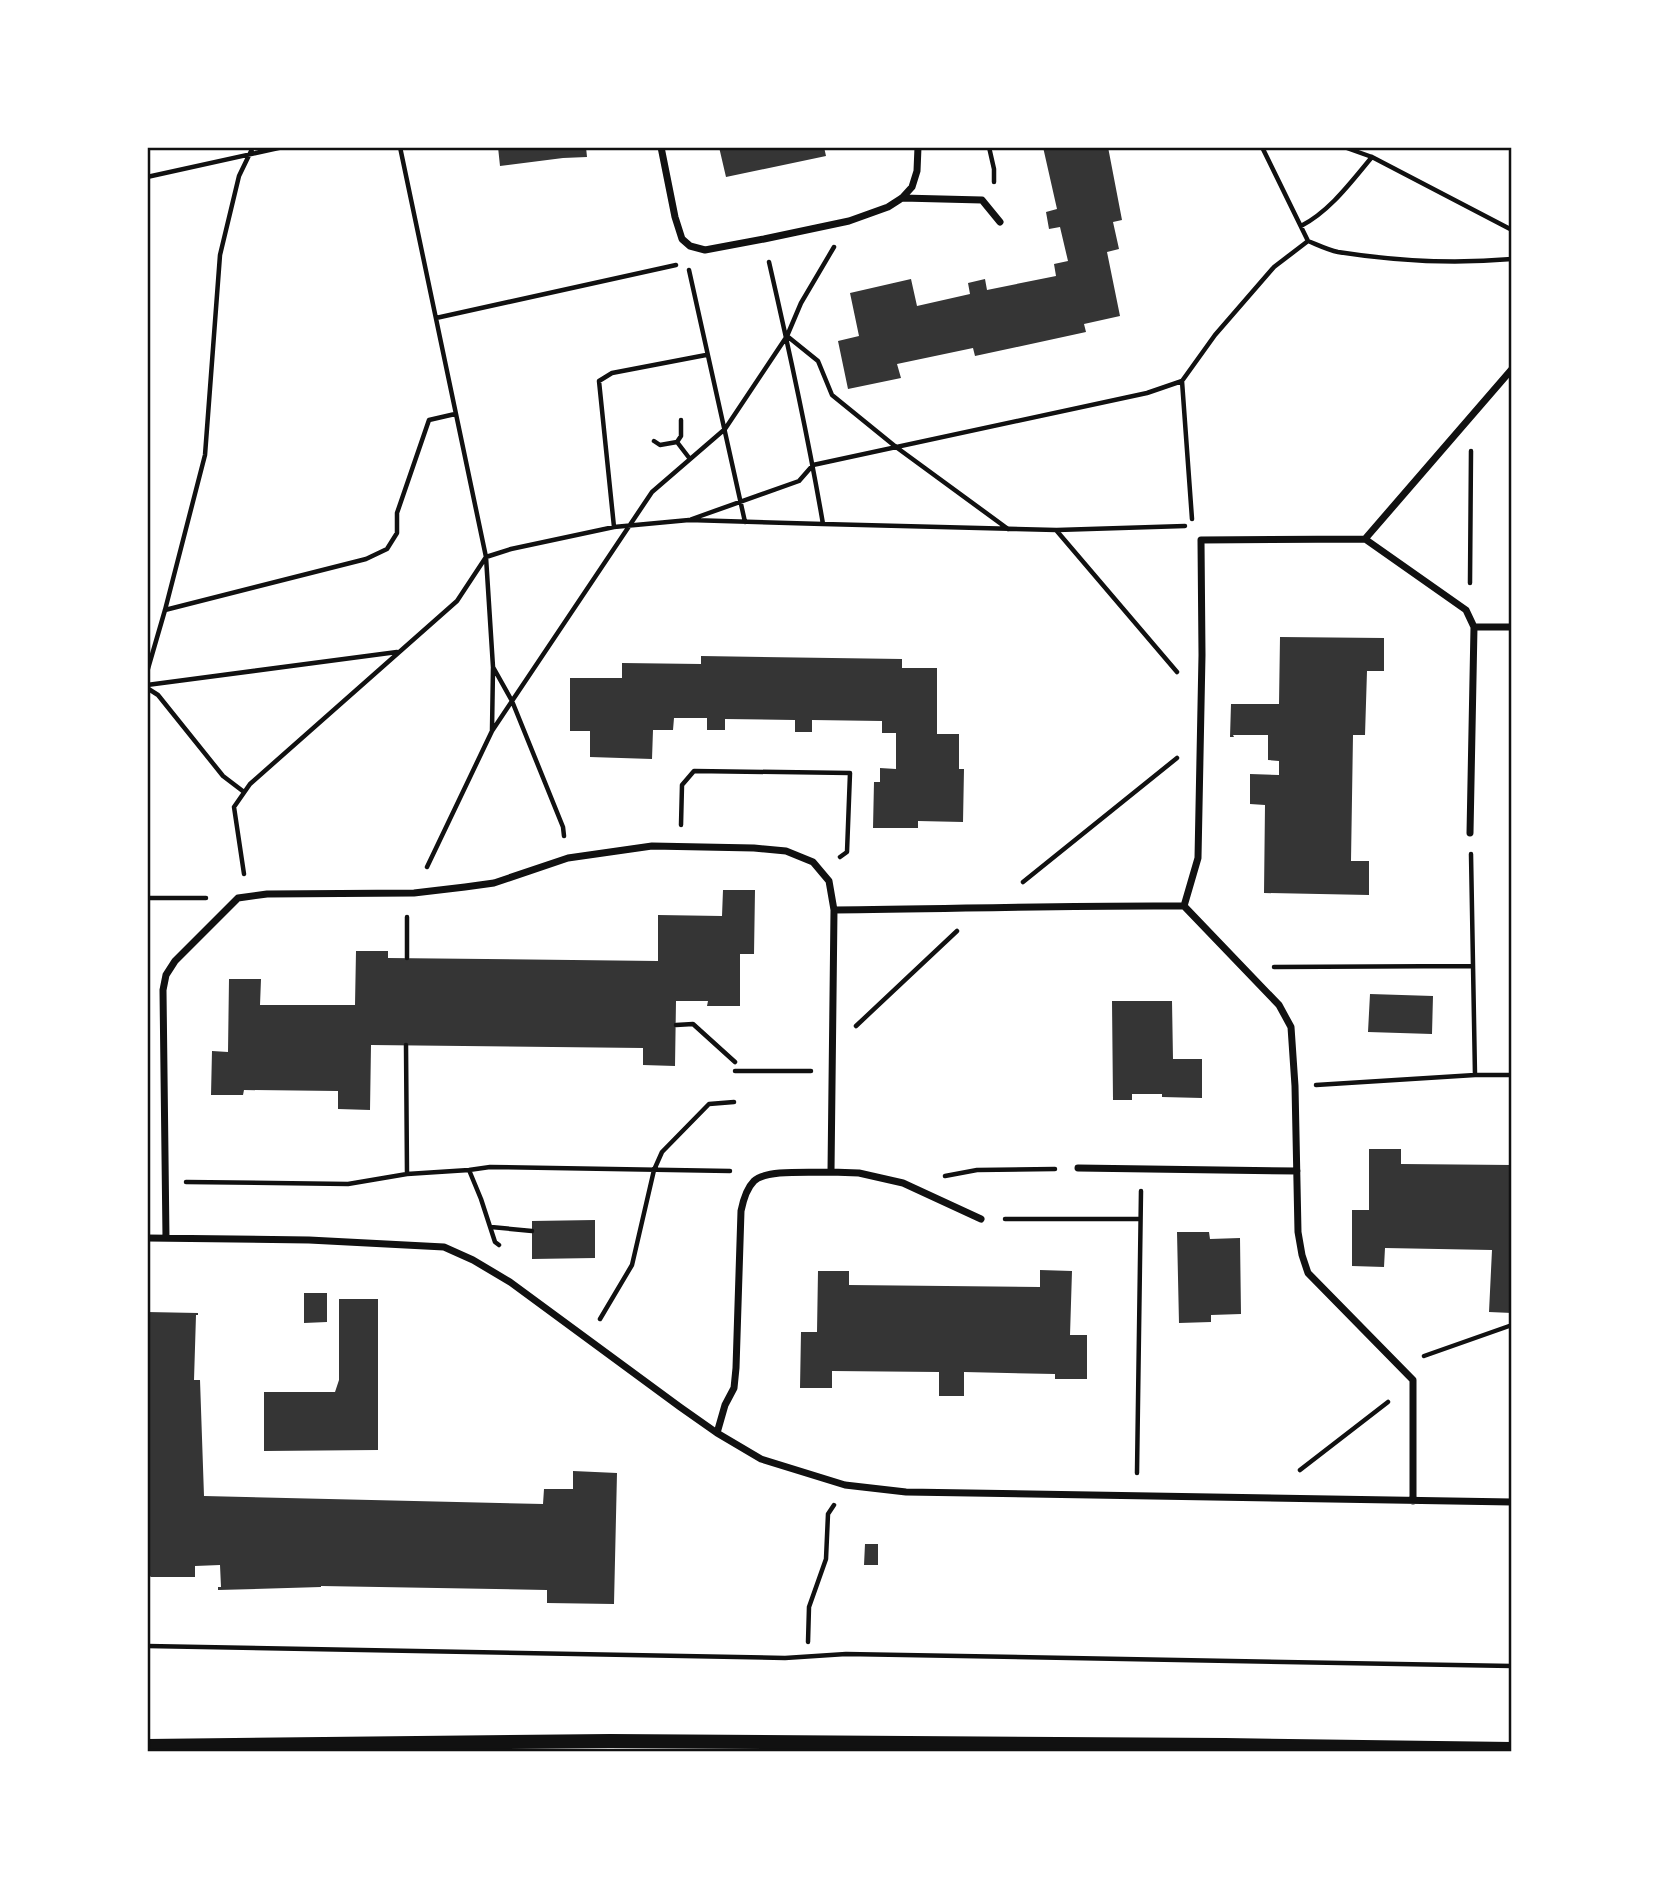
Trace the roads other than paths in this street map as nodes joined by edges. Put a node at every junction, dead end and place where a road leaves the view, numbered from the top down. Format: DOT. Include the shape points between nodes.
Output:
graph roads {
  1 [pos="661,147"];
  2 [pos="919,147"];
  3 [pos="902,198"];
  4 [pos="1000,222"];
  5 [pos="1512,369"];
  6 [pos="1365,539"];
  7 [pos="1474,627"];
  8 [pos="1512,628"];
  9 [pos="1470,833"];
  10 [pos="1184,906"];
  11 [pos="834,910"];
  12 [pos="1078,1168"];
  13 [pos="1297,1171"];
  14 [pos="831,1172"];
  15 [pos="981,1219"];
  16 [pos="147,1238"];
  17 [pos="166,1238"];
  18 [pos="717,1433"];
  19 [pos="1413,1501"];
  20 [pos="1512,1502"];
  21 [pos="147,1746"];
  22 [pos="1512,1749"];
  1 -- 3 [label="street" via="682,239 705,250 849,221"];
  2 -- 3 [label="street" via="917,172"];
  3 -- 4 [label="street" via="982,200"];
  5 -- 6 [label="street"];
  6 -- 7 [label="street" via="1466,610"];
  6 -- 10 [label="street" via="1201,540 1198,858"];
  7 -- 8 [label="street"];
  7 -- 9 [label="street"];
  10 -- 11 [label="street"];
  10 -- 13 [label="street" via="1279,1005 1291,1027"];
  11 -- 14 [label="street"];
  11 -- 17 [label="street" via="829,881 813,862 786,851 754,848 653,846 568,858 494,883 414,893 238,898 166,975"];
  12 -- 13 [label="street"];
  13 -- 19 [label="street" via="1298,1232 1308,1273 1413,1380"];
  14 -- 15 [label="street" via="859,1172 903,1183"];
  14 -- 18 [label="street" via="766,1174 755,1180 743,1198 734,1388"];
  16 -- 17 [label="street"];
  17 -- 18 [label="street" via="444,1247 510,1282"];
  18 -- 19 [label="street" via="761,1459 845,1485 906,1492"];
  19 -- 20 [label="street"];
  21 -- 22 [label="main road" via="610,1741"];
}
